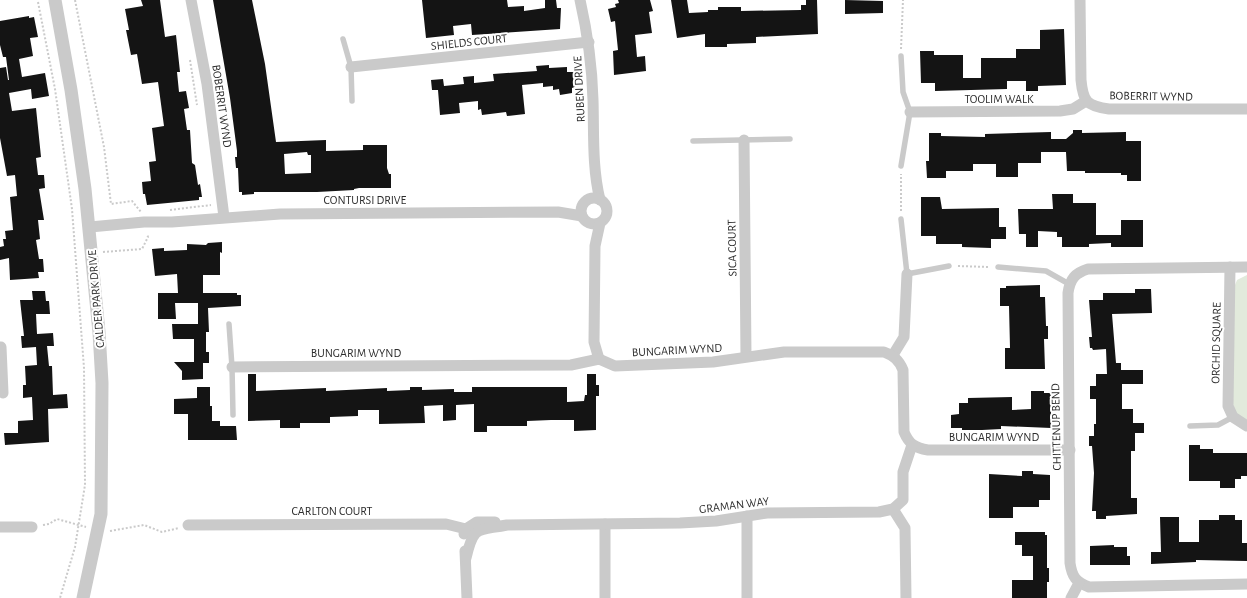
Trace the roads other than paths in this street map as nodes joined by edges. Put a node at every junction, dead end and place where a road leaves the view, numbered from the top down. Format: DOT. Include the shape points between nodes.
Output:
graph roads {
  1 [pos="55,0"];
  2 [pos="191,0"];
  3 [pos="580,0"];
  4 [pos="1080,0"];
  5 [pos="343,39"];
  6 [pos="589,42"];
  7 [pos="901,56"];
  8 [pos="351,67"];
  9 [pos="352,101"];
  10 [pos="1086,101"];
  11 [pos="1247,109"];
  12 [pos="910,112"];
  13 [pos="790,139"];
  14 [pos="744,140"];
  15 [pos="693,141"];
  16 [pos="901,166"];
  17 [pos="588,209"];
  18 [pos="224,217"];
  19 [pos="901,219"];
  20 [pos="600,223"];
  21 [pos="90,231"];
  22 [pos="595,246"];
  23 [pos="948,266"];
  24 [pos="998,267"];
  25 [pos="1230,267"];
  26 [pos="1247,267"];
  27 [pos="907,274"];
  28 [pos="1069,284"];
  29 [pos="229,324"];
  30 [pos="1,347"];
  31 [pos="893,355"];
  32 [pos="746,356"];
  33 [pos="599,359"];
  34 [pos="232,367"];
  35 [pos="1,371"];
  36 [pos="3,393"];
  37 [pos="233,415"];
  38 [pos="1233,418"];
  39 [pos="1190,426"];
  40 [pos="1247,426"];
  41 [pos="912,445"];
  42 [pos="1070,450"];
  43 [pos="893,509"];
  44 [pos="747,516"];
  45 [pos="605,524"];
  46 [pos="188,525"];
  47 [pos="0,526"];
  48 [pos="32,527"];
  49 [pos="470,531"];
  50 [pos="1079,583"];
  51 [pos="1247,584"];
  52 [pos="83,598"];
  53 [pos="467,598"];
  54 [pos="605,598"];
  55 [pos="747,598"];
  56 [pos="906,598"];
  57 [pos="1071,598"];
  1 -- 21 [label="street, CALDER PARK DRIVE" via="79,140"];
  2 -- 18 [label="street, BOBERRIT WYND" via="207,84"];
  3 -- 6 [label="street, RUBEN DRIVE"];
  4 -- 10 [label="street" via="1081,80"];
  5 -- 8 [label="lane"];
  6 -- 8 [label="street, SHIELDS COURT"];
  6 -- 17 [label="street, RUBEN DRIVE" via="593,94 594,178"];
  7 -- 12 [label="lane" via="903,92"];
  8 -- 9 [label="lane"];
  10 -- 11 [label="street, BOBERRIT WYND" via="1095,107 1109,109"];
  10 -- 12 [label="street, TOOLIM WALK" via="1073,109 1060,111"];
  12 -- 16 [label="lane"];
  13 -- 14 [label="lane"];
  14 -- 15 [label="lane"];
  14 -- 32 [label="street, SICA COURT"];
  17 -- 18 [label="street, CONTURSI DRIVE" via="558,212 280,214"];
  17 -- 20 [label="street, CONTURSI DRIVE"];
  17 -- 20 [label="street" via="606,205 606,218"];
  17 -- 22 [label="street"];
  18 -- 21 [label="street, CONTURSI DRIVE" via="172,222 144,218"];
  19 -- 27 [label="lane"];
  20 -- 22 [label="street"];
  21 -- 52 [label="street, CALDER PARK DRIVE" via="102,384 102,474 101,514"];
  22 -- 33 [label="street" via="594,342"];
  23 -- 27 [label="lane"];
  24 -- 28 [label="lane" via="1046,271"];
  25 -- 26 [label="street"];
  25 -- 28 [label="street" via="1088,269 1074,276"];
  25 -- 38 [label="street, ORCHID SQUARE" via="1228,406"];
  27 -- 31 [label="street" via="904,337"];
  28 -- 42 [label="street, CHITTENUP BEND"];
  29 -- 34 [label="lane"];
  30 -- 35 [label="street"];
  31 -- 32 [label="street, BUNGARIM WYND" via="884,352 784,352"];
  31 -- 41 [label="street" via="903,370 904,432 907,441"];
  32 -- 33 [label="street, BUNGARIM WYND" via="713,362 615,366"];
  33 -- 34 [label="street, BUNGARIM WYND" via="572,365"];
  34 -- 37 [label="lane"];
  35 -- 36 [label="street"];
  38 -- 39 [label="lane" via="1218,425"];
  38 -- 40 [label="street"];
  41 -- 42 [label="street, BUNGARIM WYND" via="928,450"];
  41 -- 43 [label="street" via="903,472 903,500"];
  42 -- 50 [label="street, CHITTENUP BEND" via="1070,563 1073,577"];
  43 -- 44 [label="street, GRAMAN WAY" via="879,512 767,513"];
  43 -- 56 [label="street" via="905,528"];
  44 -- 45 [label="street, GRAMAN WAY" via="698,522"];
  44 -- 55 [label="street"];
  45 -- 49 [label="street, GRAMAN WAY" via="507,525"];
  45 -- 54 [label="street"];
  46 -- 49 [label="street, CARLTON COURT" via="446,524"];
  47 -- 48 [label="street"];
  49 -- 53 [label="street" via="471,538 466,558"];
  50 -- 51 [label="street" via="1089,587"];
  50 -- 57 [label="street"];
}
